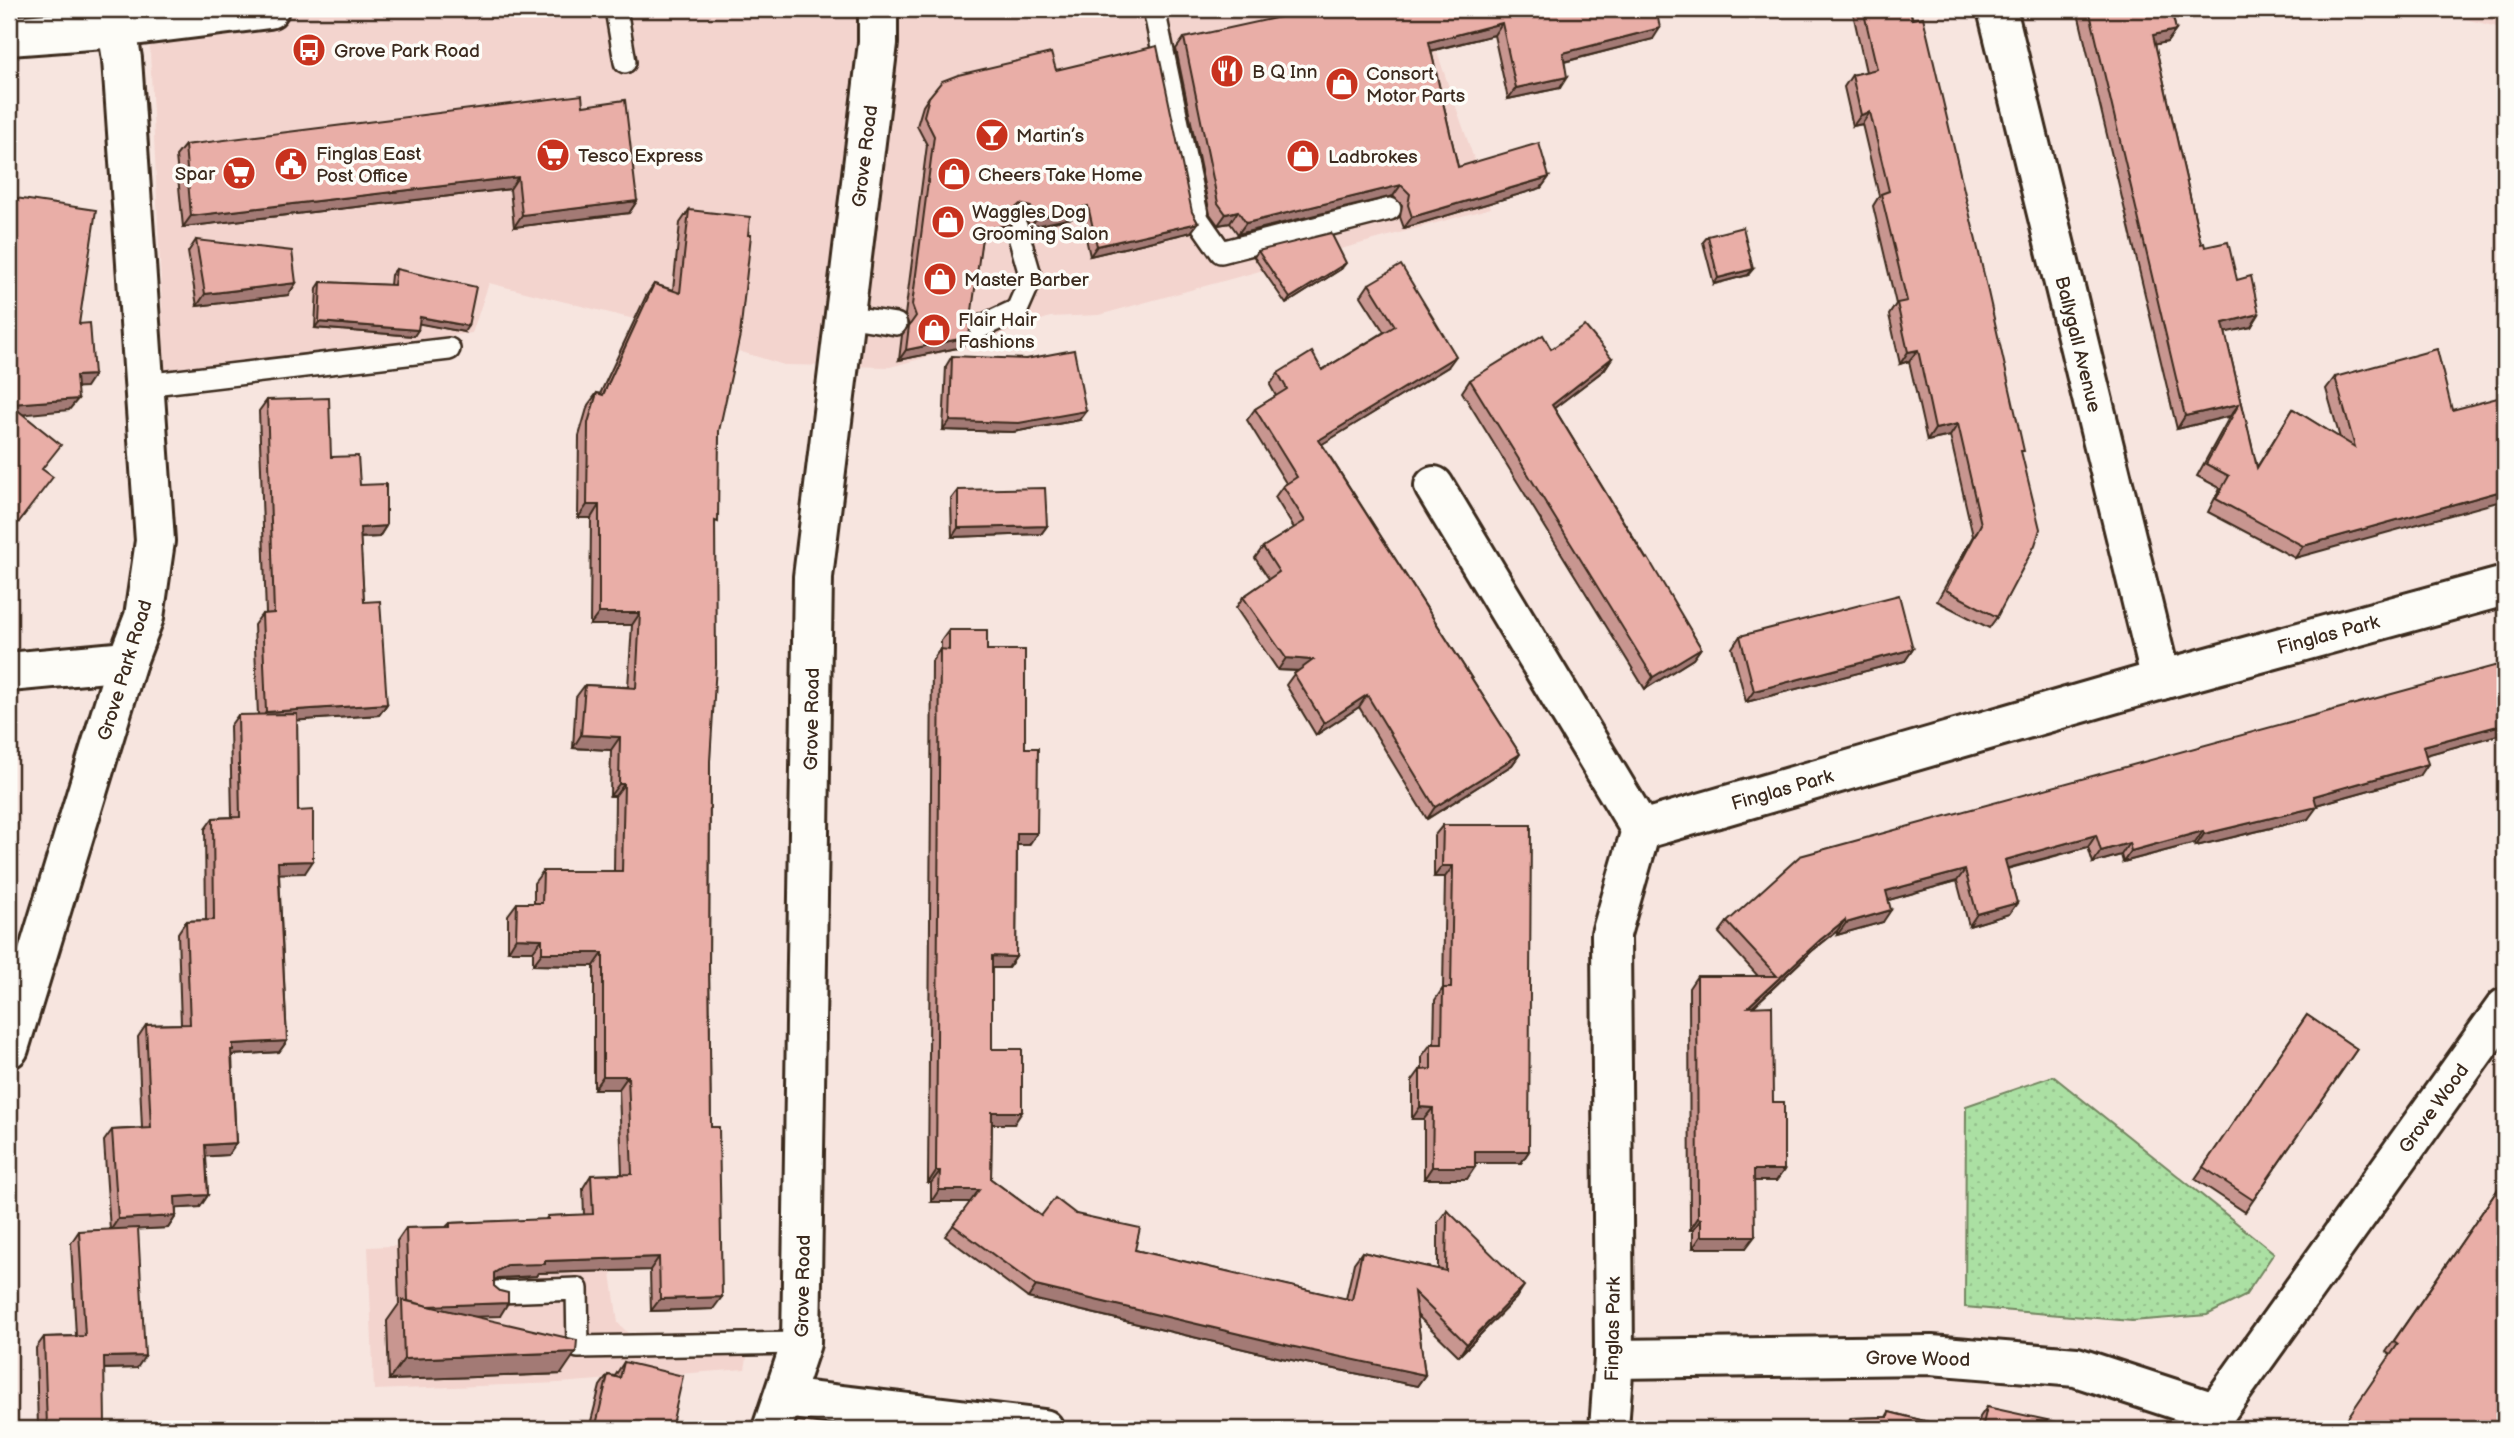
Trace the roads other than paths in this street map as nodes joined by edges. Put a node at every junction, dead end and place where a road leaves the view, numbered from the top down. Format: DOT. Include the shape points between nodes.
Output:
graph roads {
  1 [pos="269,9"];
  2 [pos="616,9"];
  3 [pos="878,9"];
  4 [pos="1154,9"];
  5 [pos="1997,9"];
  6 [pos="174,15"];
  7 [pos="117,28"];
  8 [pos="9,36"];
  9 [pos="625,62"];
  10 [pos="1390,209"];
  11 [pos="1016,226"];
  12 [pos="845,316"];
  13 [pos="896,324"];
  14 [pos="974,330"];
  15 [pos="449,349"];
  16 [pos="144,385"];
  17 [pos="1434,486"];
  18 [pos="2505,586"];
  19 [pos="127,661"];
  20 [pos="9,671"];
  21 [pos="2161,680"];
  22 [pos="1642,830"];
  23 [pos="2505,1008"];
  24 [pos="9,1048"];
  25 [pos="498,1292"];
  26 [pos="802,1343"];
  27 [pos="1614,1359"];
  28 [pos="778,1414"];
  29 [pos="2209,1421"];
  30 [pos="1044,1429"];
  31 [pos="1609,1429"];
  1 -- 6 [label="street"];
  2 -- 9 [label="lane"];
  3 -- 12 [label="street, Grove Road" via="878,43"];
  4 -- 10 [label="lane" via="1198,219 1222,252"];
  5 -- 21 [label="street, Ballygall Avenue"];
  6 -- 7 [label="street"];
  7 -- 8 [label="street"];
  7 -- 16 [label="street, Grove Park Road"];
  11 -- 14 [label="lane" via="1031,278 1017,310"];
  12 -- 13 [label="lane"];
  12 -- 26 [label="street, Grove Road" via="813,577"];
  15 -- 16 [label="lane"];
  16 -- 19 [label="street, Grove Park Road" via="155,541 144,617"];
  17 -- 22 [label="street"];
  18 -- 21 [label="street, Finglas Park"];
  19 -- 20 [label="street"];
  19 -- 24 [label="street, Grove Park Road"];
  21 -- 22 [label="street, Finglas Park"];
  22 -- 27 [label="street, Finglas Park" via="1611,934"];
  23 -- 29 [label="street, Grove Wood"];
  25 -- 26 [label="lane" via="578,1289 579,1347"];
  26 -- 28 [label="street, Grove Road"];
  27 -- 29 [label="street, Grove Wood" via="1931,1356 2077,1367"];
  27 -- 31 [label="street, Finglas Park"];
  28 -- 30 [label="street"];
}
